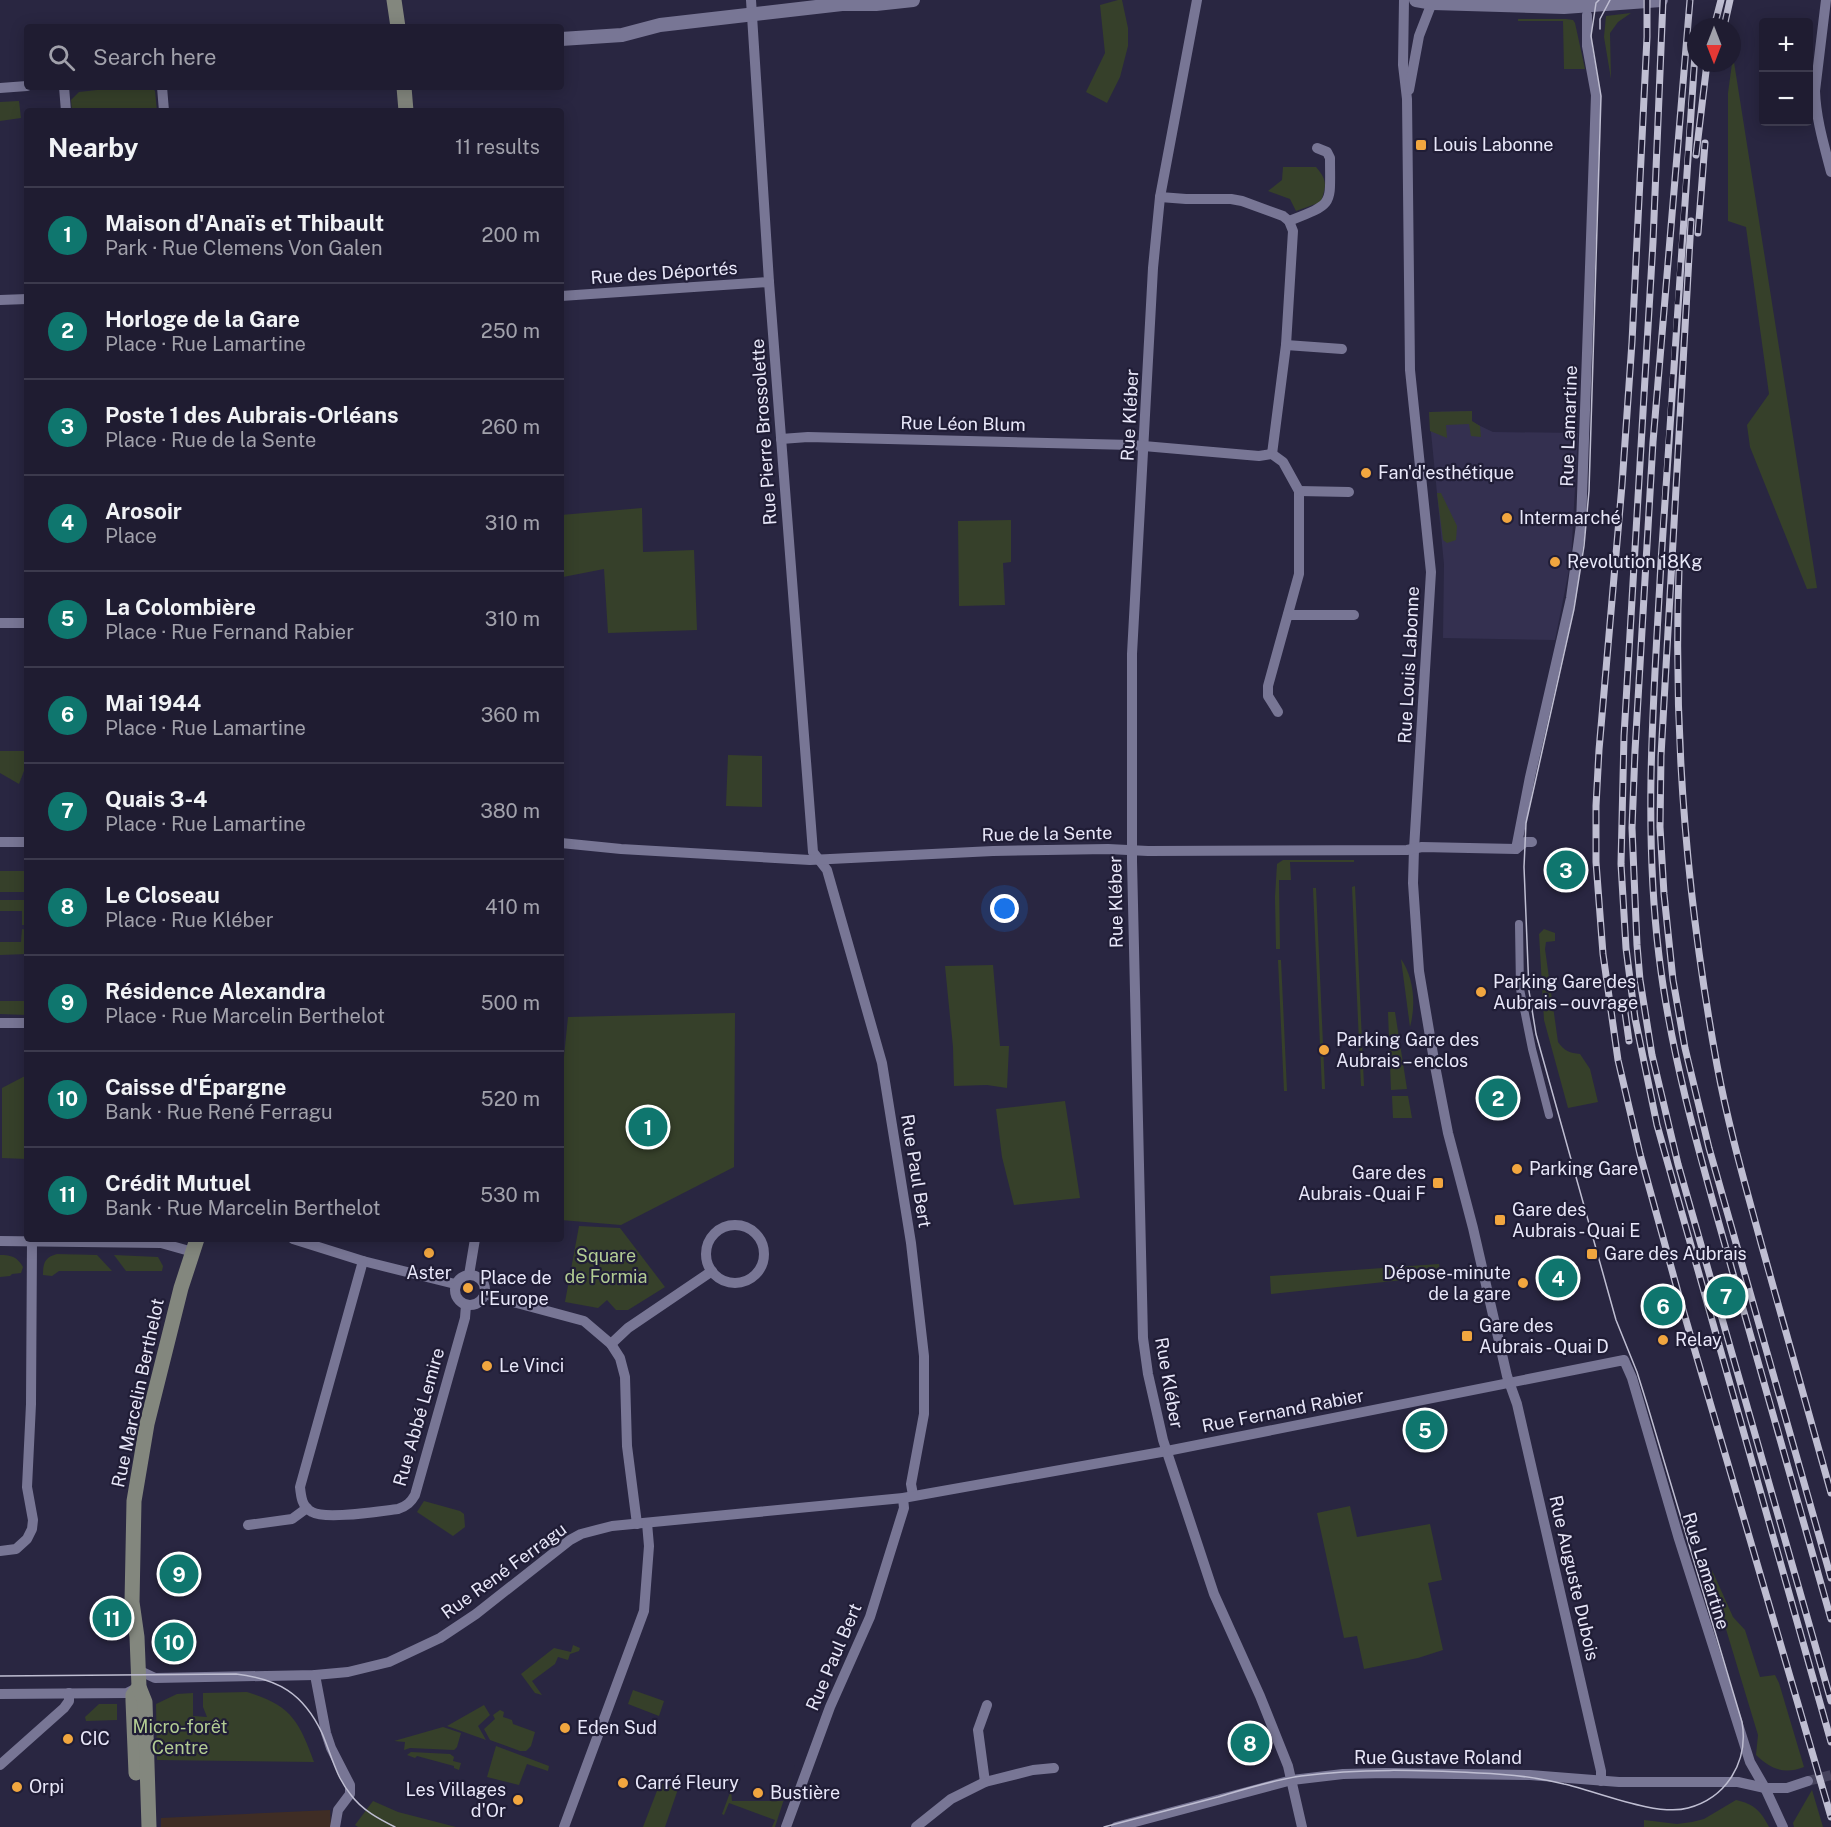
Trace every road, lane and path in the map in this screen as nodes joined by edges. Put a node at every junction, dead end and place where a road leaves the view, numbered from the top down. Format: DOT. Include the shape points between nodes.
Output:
graph roads {
  1 [pos="394,0"];
  2 [pos="751,0"];
  3 [pos="913,0"];
  4 [pos="1197,0"];
  5 [pos="1404,0"];
  6 [pos="1416,0"];
  7 [pos="1481,0"];
  8 [pos="1533,0"];
  9 [pos="1564,0"];
  10 [pos="1661,0"];
  11 [pos="1826,0"];
  12 [pos="1433,1"];
  13 [pos="1456,3"];
  14 [pos="1591,7"];
  15 [pos="751,15"];
  16 [pos="398,24"];
  17 [pos="564,39"];
  18 [pos="24,86"];
  19 [pos="0,88"];
  20 [pos="64,90"];
  21 [pos="162,90"];
  22 [pos="404,90"];
  23 [pos="1407,99"];
  24 [pos="66,108"];
  25 [pos="164,108"];
  26 [pos="406,108"];
  27 [pos="1317,148"];
  28 [pos="1831,172"];
  29 [pos="1160,197"];
  30 [pos="1289,221"];
  31 [pos="769,282"];
  32 [pos="564,296"];
  33 [pos="24,299"];
  34 [pos="0,300"];
  35 [pos="1286,345"];
  36 [pos="1342,349"];
  37 [pos="781,439"];
  38 [pos="1144,446"];
  39 [pos="1272,454"];
  40 [pos="1299,491"];
  41 [pos="1349,492"];
  42 [pos="1288,615"];
  43 [pos="1354,615"];
  44 [pos="0,623"];
  45 [pos="24,623"];
  46 [pos="1278,712"];
  47 [pos="0,842"];
  48 [pos="24,842"];
  49 [pos="1532,842"];
  50 [pos="564,843"];
  51 [pos="1414,849"];
  52 [pos="1516,849"];
  53 [pos="1132,850"];
  54 [pos="820,860"];
  55 [pos="1519,924"];
  56 [pos="0,1023"];
  57 [pos="24,1023"];
  58 [pos="1549,1115"];
  59 [pos="1473,1228"];
  60 [pos="0,1241"];
  61 [pos="24,1241"];
  62 [pos="32,1242"];
  63 [pos="138,1242"];
  64 [pos="303,1242"];
  65 [pos="474,1242"];
  66 [pos="195,1245"];
  67 [pos="363,1261"];
  68 [pos="712,1271"];
  69 [pos="469,1275"];
  70 [pos="456,1284"];
  71 [pos="484,1294"];
  72 [pos="466,1305"];
  73 [pos="611,1344"];
  74 [pos="1624,1360"];
  75 [pos="1511,1383"];
  76 [pos="1167,1451"];
  77 [pos="908,1497"];
  78 [pos="307,1508"];
  79 [pos="642,1524"];
  80 [pos="248,1525"];
  81 [pos="0,1551"];
  82 [pos="138,1670"];
  83 [pos="315,1675"];
  84 [pos="155,1678"];
  85 [pos="133,1692"];
  86 [pos="69,1693"];
  87 [pos="0,1694"];
  88 [pos="987,1705"];
  89 [pos="0,1765"];
  90 [pos="1054,1768"];
  91 [pos="1292,1780"];
  92 [pos="1601,1781"];
  93 [pos="1808,1781"];
  94 [pos="985,1782"];
  95 [pos="1765,1788"];
  96 [pos="337,1826"];
  97 [pos="140,1827"];
  98 [pos="149,1827"];
  99 [pos="564,1827"];
  100 [pos="786,1827"];
  101 [pos="916,1827"];
  102 [pos="1116,1827"];
  103 [pos="1302,1827"];
  104 [pos="1783,1827"];
  1 -- 16 [label="main road"];
  2 -- 15 [label="street, Rue Pierre Brossolette"];
  3 -- 15 [label="street"];
  4 -- 29 [label="street, Rue Kléber"];
  5 -- 23 [label="street, Rue Louis Labonne"];
  6 -- 12 [label="street"];
  7 -- 13 [label="street"];
  8 -- 9 [label="street"];
  10 -- 14 [label="street"];
  11 -- 28 [label="street" via="1815,106"];
  12 -- 13 [label="street"];
  12 -- 23 [label="street, Rue Louis Labonne" via="1419,36"];
  13 -- 14 [label="street"];
  14 -- 52 [label="street, Rue Lamartine" via="1587,45 1596,95 1581,525 1571,598"];
  15 -- 17 [label="street" via="660,25 622,35"];
  15 -- 31 [label="street, Rue Pierre Brossolette"];
  18 -- 19 [label="street"];
  20 -- 24 [label="street"];
  21 -- 25 [label="street"];
  22 -- 26 [label="main road"];
  23 -- 51 [label="street, Rue Louis Labonne" via="1410,370 1431,572"];
  27 -- 30 [label="street" via="1330,158 1328,201 1323,207"];
  29 -- 30 [label="street" via="1242,201"];
  29 -- 38 [label="street, Rue Kléber"];
  30 -- 35 [label="street" via="1293,231"];
  31 -- 32 [label="street, Rue des Déportés"];
  31 -- 37 [label="street, Rue Pierre Brossolette"];
  33 -- 34 [label="street"];
  35 -- 36 [label="street"];
  35 -- 39 [label="street"];
  37 -- 38 [label="street, Rue Léon Blum"];
  37 -- 54 [label="street, Rue Pierre Brossolette" via="813,852"];
  38 -- 39 [label="street, Rue Léon Blum"];
  38 -- 53 [label="street, Rue Kléber" via="1132,654"];
  39 -- 40 [label="street" via="1284,462"];
  40 -- 41 [label="street"];
  40 -- 42 [label="street" via="1299,574"];
  42 -- 43 [label="street"];
  42 -- 46 [label="street" via="1268,686 1268,696"];
  44 -- 45 [label="street"];
  47 -- 48 [label="street"];
  49 -- 52 [label="street, Rue de la Sente"];
  50 -- 54 [label="street, Rue de la Sente"];
  51 -- 52 [label="street, Rue de la Sente"];
  51 -- 53 [label="street, Rue de la Sente"];
  51 -- 59 [label="street, Rue Louis Labonne" via="1422,995 1448,1133"];
  53 -- 54 [label="street, Rue de la Sente" via="993,851"];
  53 -- 76 [label="street, Rue Kléber" via="1143,1338"];
  54 -- 77 [label="street, Rue Paul Bert" via="827,870 882,1063 906,1209 924,1356 924,1414"];
  55 -- 58 [label="street" via="1520,989"];
  56 -- 57 [label="street"];
  59 -- 75 [label="street, Rue Auguste Dubois"];
  60 -- 61 [label="street"];
  62 -- 81 [label="street" via="27,1487 33,1520 27,1539 16,1549"];
  63 -- 66 [label="street"];
  64 -- 67 [label="street"];
  65 -- 69 [label="street"];
  66 -- 82 [label="main road, Rue Marcelin Berthelot" via="147,1424 134,1501 131,1580"];
  67 -- 70 [label="street"];
  67 -- 78 [label="street" via="300,1487"];
  68 -- 68 [label="street" via="707,1249 714,1235 734,1225 756,1234 764,1249 756,1273 733,1283"];
  68 -- 73 [label="street" via="628,1328"];
  69 -- 70 [label="street"];
  69 -- 71 [label="street" via="482,1281"];
  70 -- 72 [label="street" via="455,1294"];
  71 -- 72 [label="street" via="475,1304"];
  71 -- 73 [label="street" via="584,1321"];
  72 -- 78 [label="street, Rue Abbé Lemire" via="416,1495 407,1506 398,1509 329,1516"];
  73 -- 79 [label="street" via="625,1377 627,1446"];
  74 -- 75 [label="street, Rue Fernand Rabier"];
  74 -- 95 [label="street, Rue Lamartine" via="1750,1762"];
  75 -- 76 [label="street, Rue Fernand Rabier"];
  75 -- 92 [label="street, Rue Auguste Dubois"];
  76 -- 77 [label="street, Rue Fernand Rabier"];
  76 -- 91 [label="street, Rue Kléber" via="1215,1593"];
  77 -- 79 [label="street, Rue René Ferragu"];
  77 -- 100 [label="street, Rue Paul Bert" via="870,1617 830,1707"];
  78 -- 80 [label="street" via="292,1520"];
  79 -- 83 [label="street, Rue René Ferragu" via="612,1526 570,1540 476,1614 411,1654 364,1669"];
  79 -- 99 [label="street" via="649,1546 644,1611"];
  82 -- 84 [label="street, Rue René Ferragu"];
  82 -- 85 [label="main road, Rue Marcelin Berthelot"];
  83 -- 84 [label="street, Rue René Ferragu"];
  83 -- 96 [label="street" via="326,1733 350,1785 350,1794 338,1810"];
  84 -- 85 [label="street, Rue René Ferragu"];
  85 -- 86 [label="street"];
  85 -- 97 [label="main road"];
  85 -- 98 [label="main road" via="145,1702"];
  86 -- 87 [label="street"];
  86 -- 89 [label="street" via="64,1708"];
  88 -- 94 [label="street" via="978,1730"];
  90 -- 94 [label="street"];
  91 -- 92 [label="street, Rue Gustave Roland" via="1386,1773 1530,1775"];
  91 -- 102 [label="street, Rue Gustave Roland"];
  91 -- 103 [label="street, Rue Kléber"];
  92 -- 95 [label="street, Rue Gustave Roland" via="1728,1782"];
  93 -- 95 [label="street, Rue Gustave Roland" via="1787,1788"];
  94 -- 101 [label="street" via="951,1799"];
  95 -- 104 [label="street, Rue Lamartine"];
}
